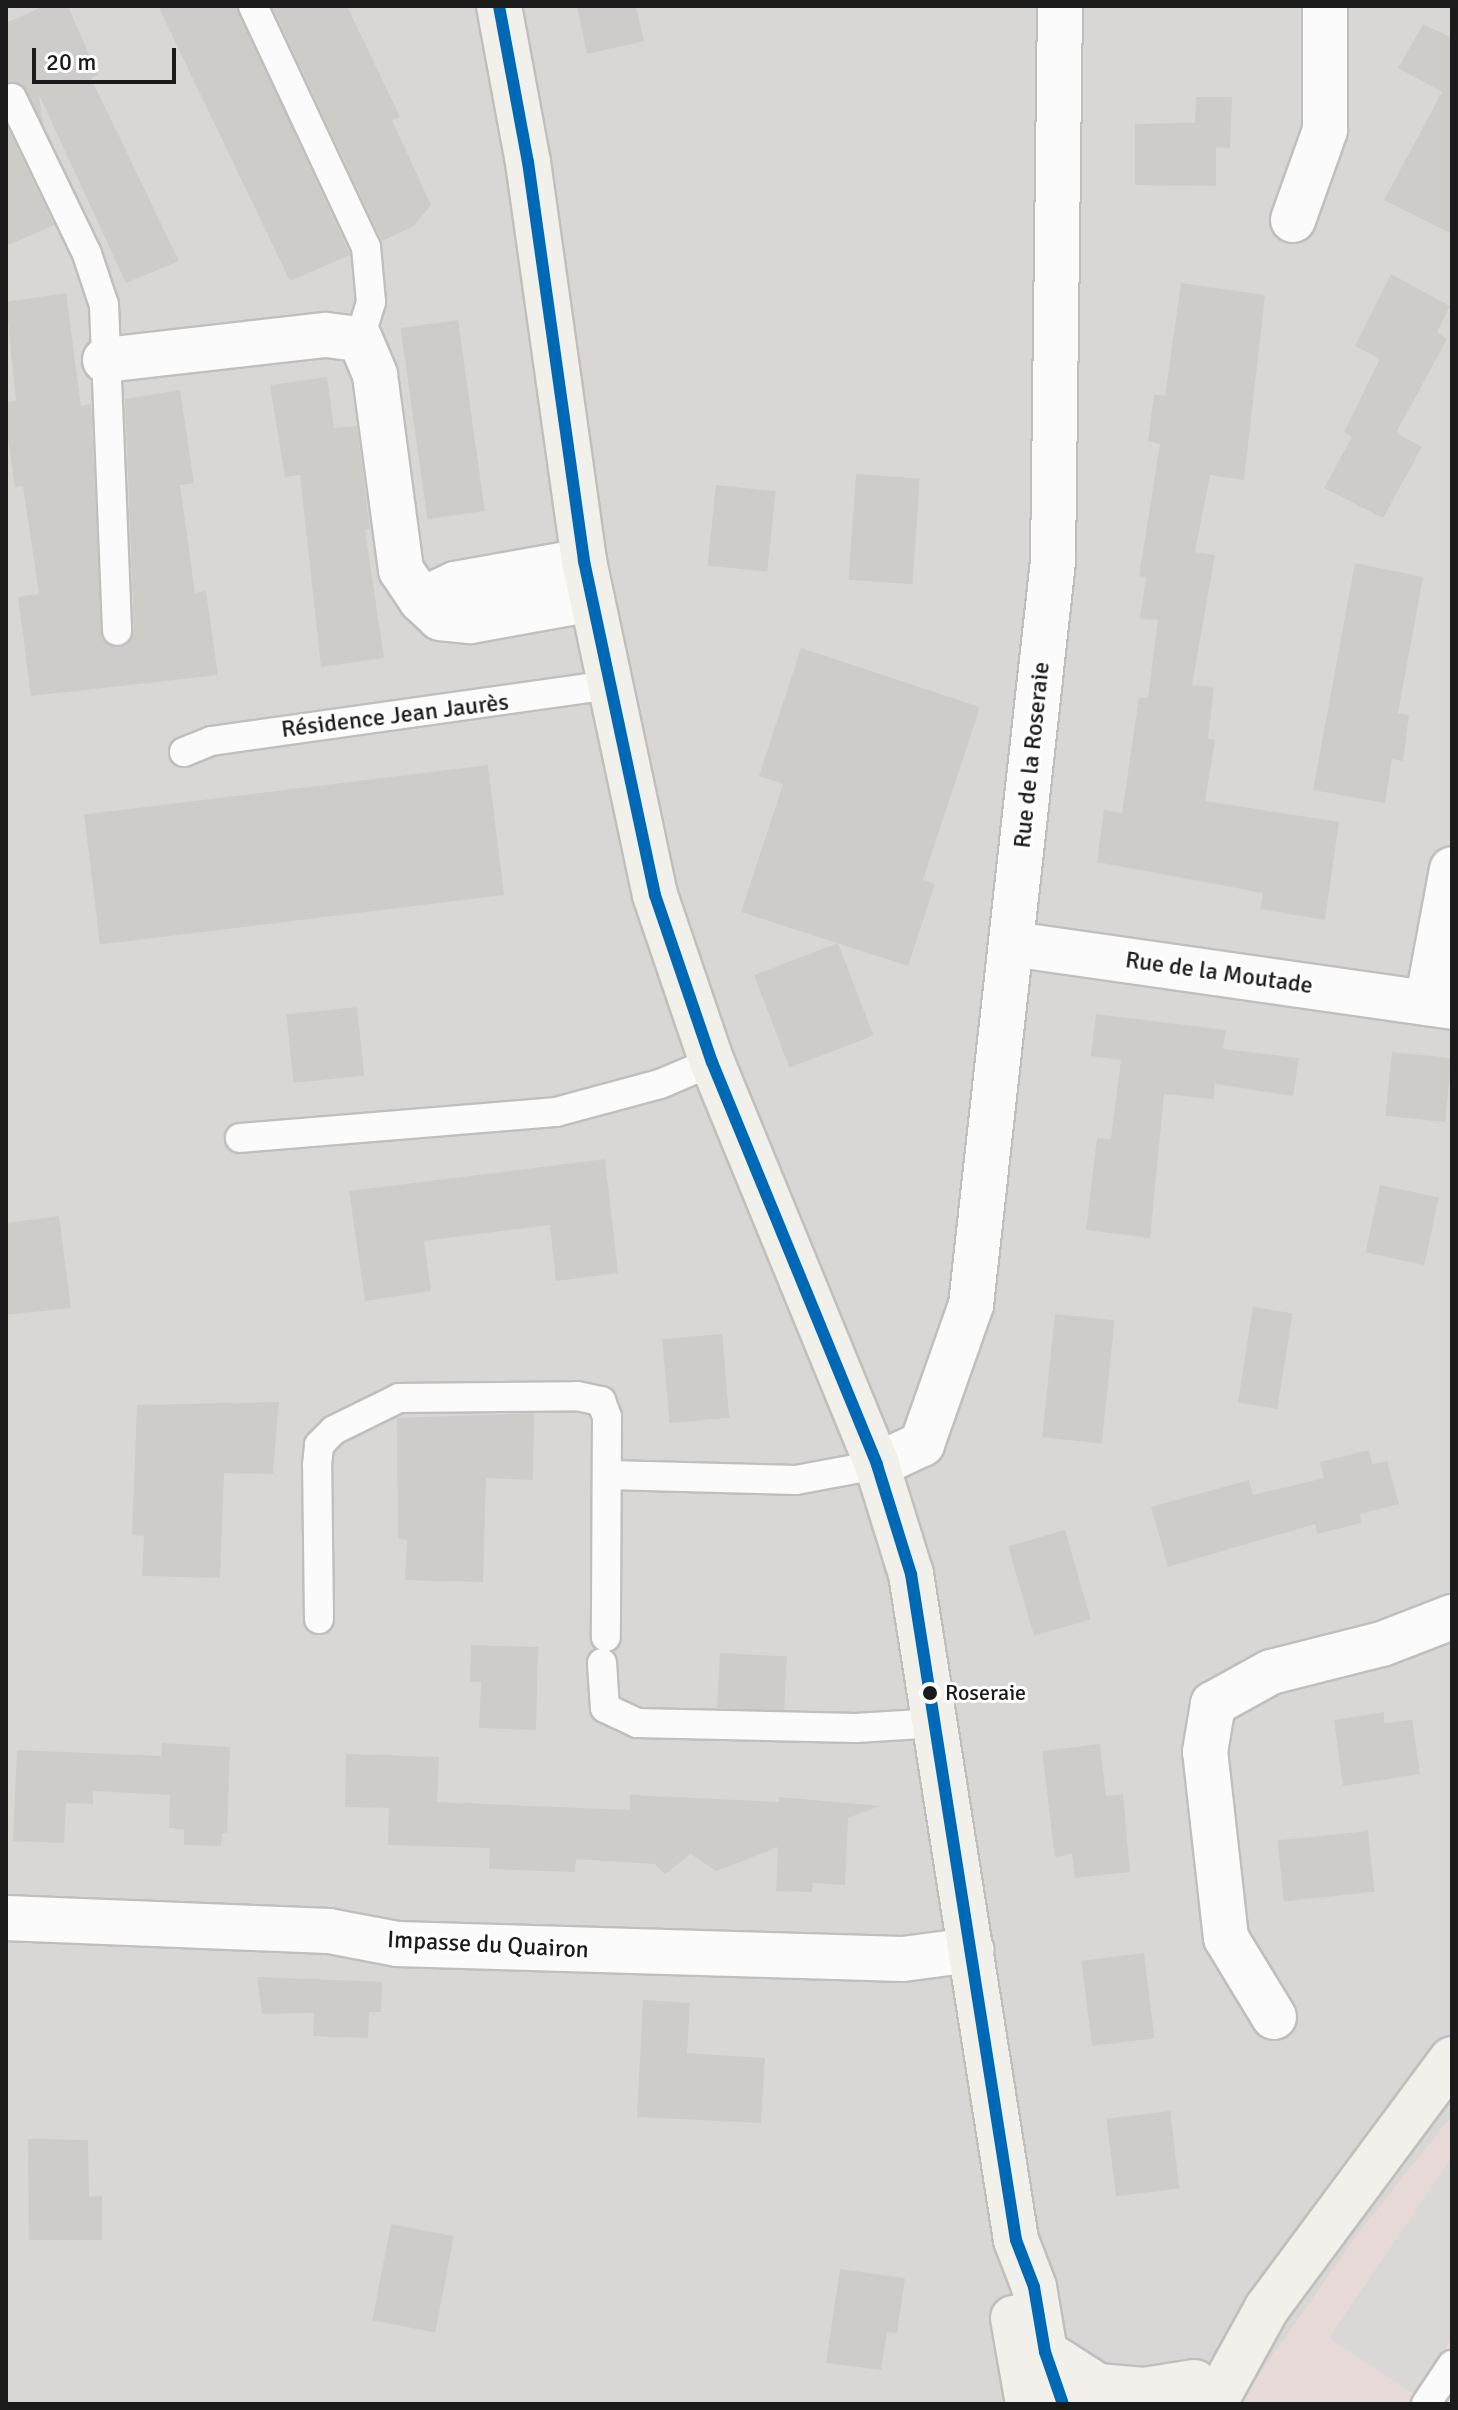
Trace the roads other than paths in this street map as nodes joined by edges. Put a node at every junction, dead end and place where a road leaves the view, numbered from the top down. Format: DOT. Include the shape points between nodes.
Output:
graph roads {
  1 [pos="253,6"];
  2 [pos="499,6"];
  3 [pos="1060,6"];
  4 [pos="1325,6"];
  5 [pos="12,98"];
  6 [pos="1293,220"];
  7 [pos="360,339"];
  8 [pos="105,360"];
  9 [pos="588,580"];
  10 [pos="117,631"];
  11 [pos="607,685"];
  12 [pos="184,752"];
  13 [pos="1452,869"];
  14 [pos="1012,944"];
  15 [pos="1439,1005"];
  16 [pos="712,1062"];
  17 [pos="240,1138"];
  18 [pos="877,1465"];
  19 [pos="609,1475"];
  20 [pos="1452,1617"];
  21 [pos="319,1619"];
  22 [pos="937,1723"];
  23 [pos="6,1918"];
  24 [pos="971,1950"];
  25 [pos="1274,2017"];
  26 [pos="1452,2059"];
  27 [pos="1016,2240"];
  28 [pos="1045,2352"];
  29 [pos="1452,2365"];
  30 [pos="1191,2397"];
  31 [pos="1028,2404"];
  32 [pos="1063,2404"];
  33 [pos="1426,2404"];
  1 -- 7 [label="lane" via="366,247 371,302"];
  2 -- 9 [label="main road" via="528,162"];
  3 -- 14 [label="street, Rue de la Roseraie" via="1053,561"];
  4 -- 6 [label="street" via="1325,130"];
  5 -- 8 [label="lane" via="87,254 104,305"];
  7 -- 8 [label="street" via="326,335"];
  7 -- 9 [label="street" via="375,375 401,570 421,600 455,584"];
  8 -- 10 [label="lane"];
  9 -- 11 [label="main road"];
  11 -- 12 [label="lane, Résidence Jean Jaurès" via="211,741"];
  11 -- 16 [label="main road" via="655,895"];
  13 -- 15 [label="street, Rue de la Moutade"];
  14 -- 15 [label="street, Rue de la Moutade"];
  14 -- 18 [label="street, Rue de la Roseraie" via="971,1305 922,1444"];
  16 -- 17 [label="lane" via="660,1084 556,1112"];
  16 -- 18 [label="main road"];
  18 -- 19 [label="lane" via="796,1480"];
  18 -- 22 [label="main road" via="911,1574"];
  19 -- 21 [label="lane" via="607,1417 601,1401 577,1396 399,1398 373,1407 319,1445"];
  19 -- 22 [label="lane" via="605,1708 637,1723 856,1728"];
  20 -- 25 [label="street" via="1382,1644 1271,1672 1213,1704 1205,1752 1226,1938"];
  22 -- 24 [label="main road"];
  23 -- 24 [label="street, Impasse du Quairon" via="329,1931 397,1944 903,1959"];
  24 -- 27 [label="main road"];
  26 -- 30 [label="main road" via="1267,2308"];
  27 -- 28 [label="main road" via="1034,2287"];
  27 -- 31 [label="main road" via="1011,2292 1017,2362"];
  28 -- 30 [label="main road" via="1098,2386"];
  28 -- 32 [label="main road"];
  29 -- 33 [label="lane"];
}
